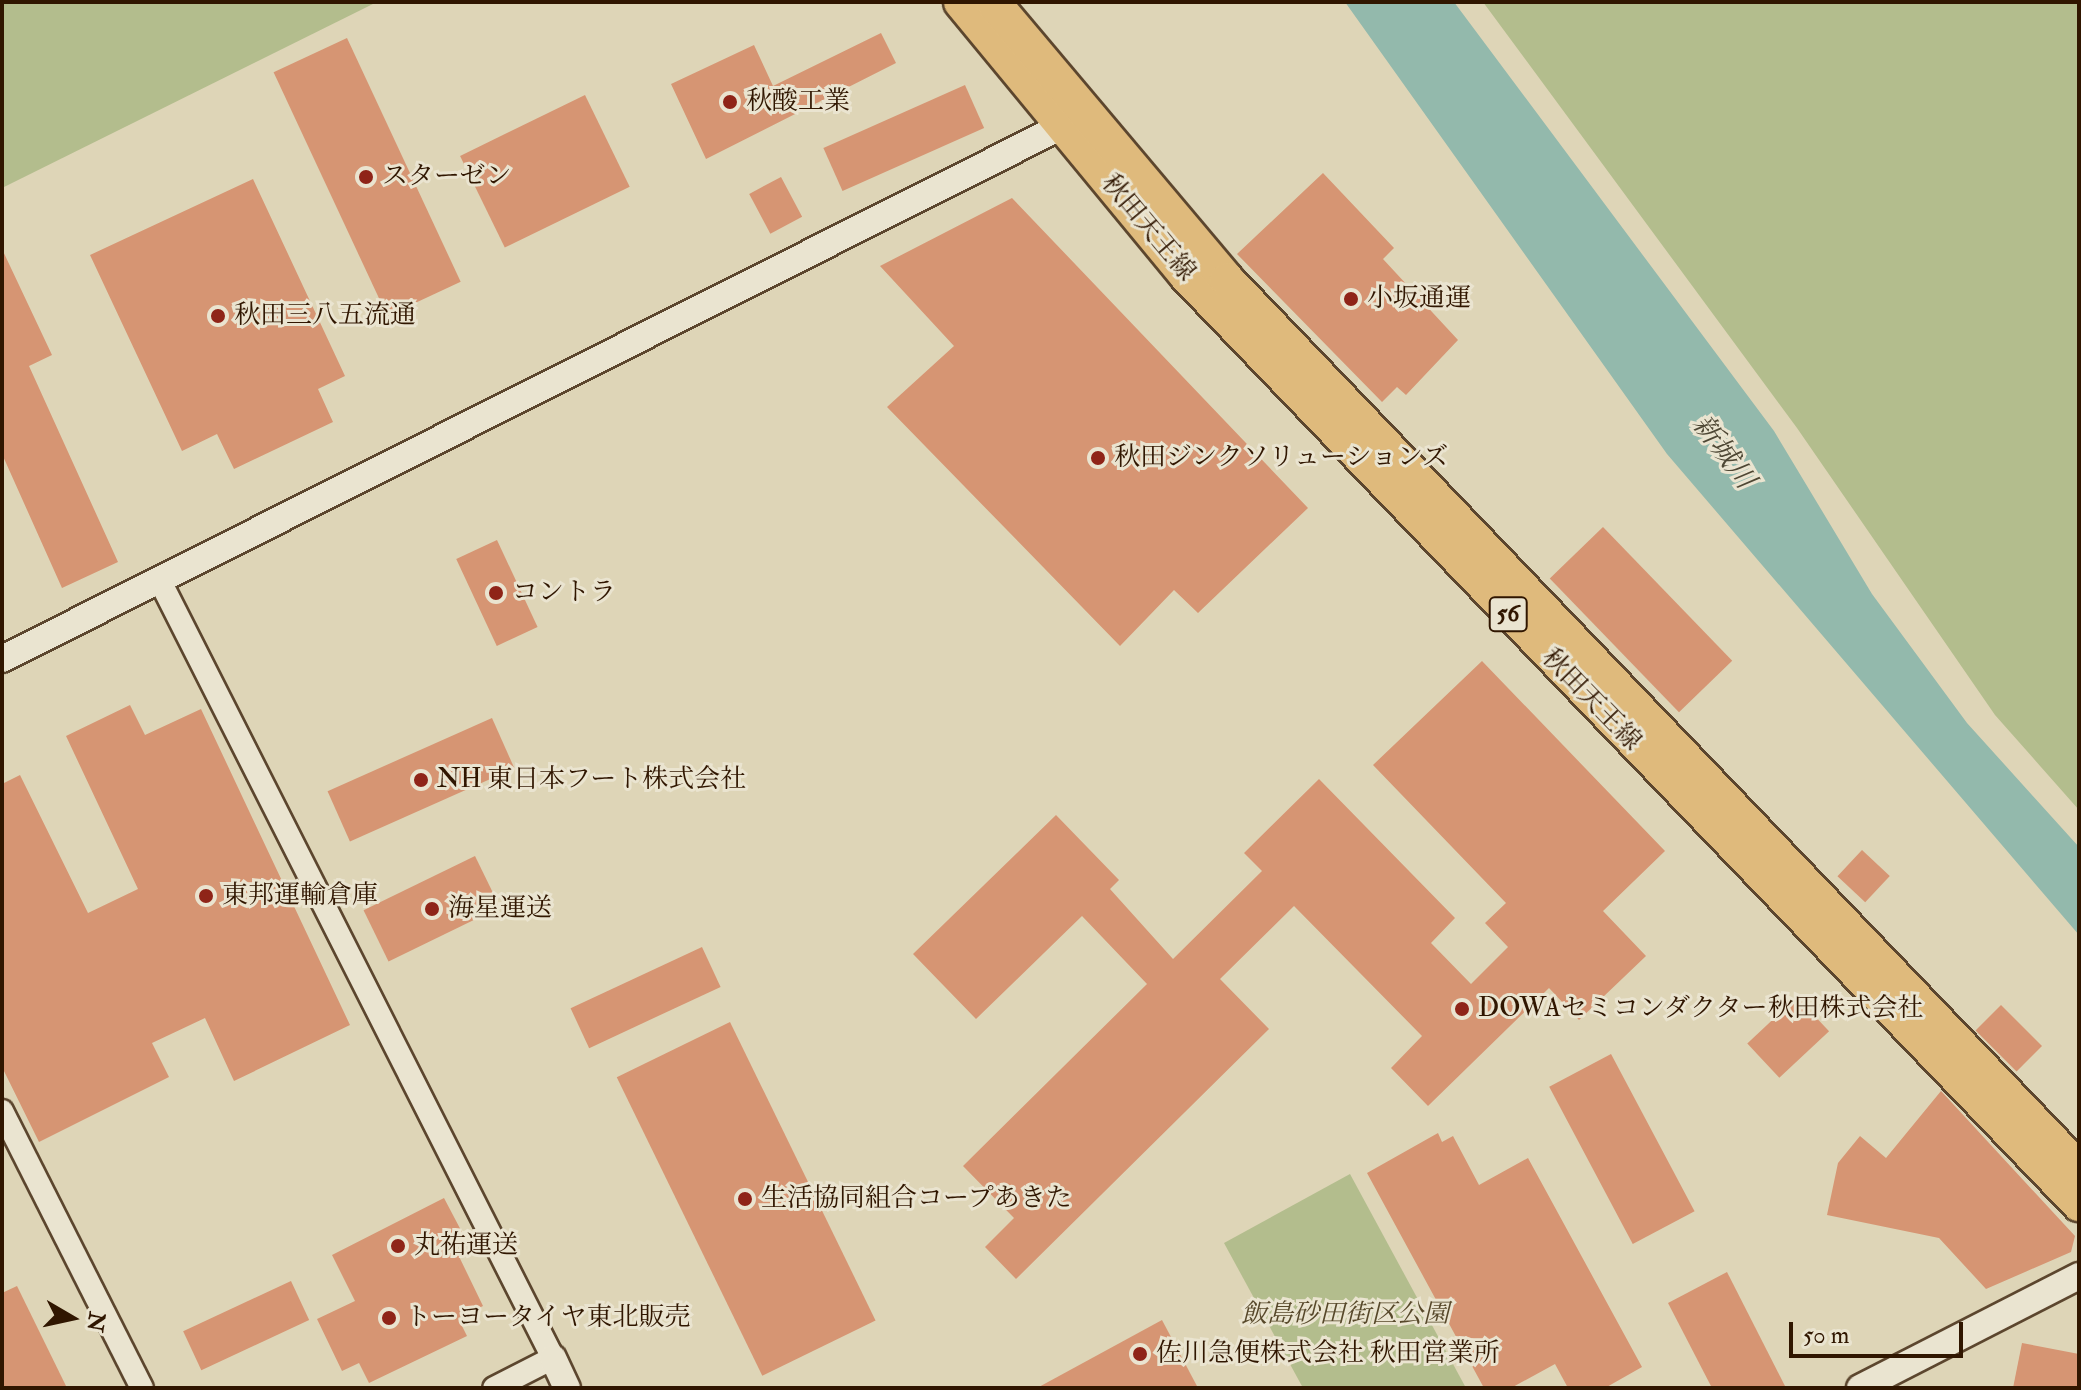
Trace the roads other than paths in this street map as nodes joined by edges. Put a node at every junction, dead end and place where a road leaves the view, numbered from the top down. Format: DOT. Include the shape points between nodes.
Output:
graph roads {
  1 [pos="961,2"];
  2 [pos="993,2"];
  3 [pos="1073,121"];
  4 [pos="159,579"];
  5 [pos="2,659"];
  6 [pos="2,1111"];
  7 [pos="2079,1169"];
  8 [pos="2079,1204"];
  9 [pos="2079,1276"];
  10 [pos="553,1358"];
  11 [pos="142,1388"];
  12 [pos="494,1388"];
  13 [pos="567,1388"];
  14 [pos="1860,1388"];
  1 -- 3 [label="main road, 秋田天王線 / 56"];
  2 -- 3 [label="main road, 秋田天王線 / 56"];
  3 -- 4 [label="street"];
  3 -- 7 [label="main road, 秋田天王線 / 56"];
  3 -- 8 [label="main road, 秋田天王線 / 56" via="1186,275"];
  4 -- 5 [label="street"];
  4 -- 10 [label="street"];
  6 -- 11 [label="street"];
  9 -- 14 [label="street"];
  10 -- 12 [label="street"];
  10 -- 13 [label="street"];
}
